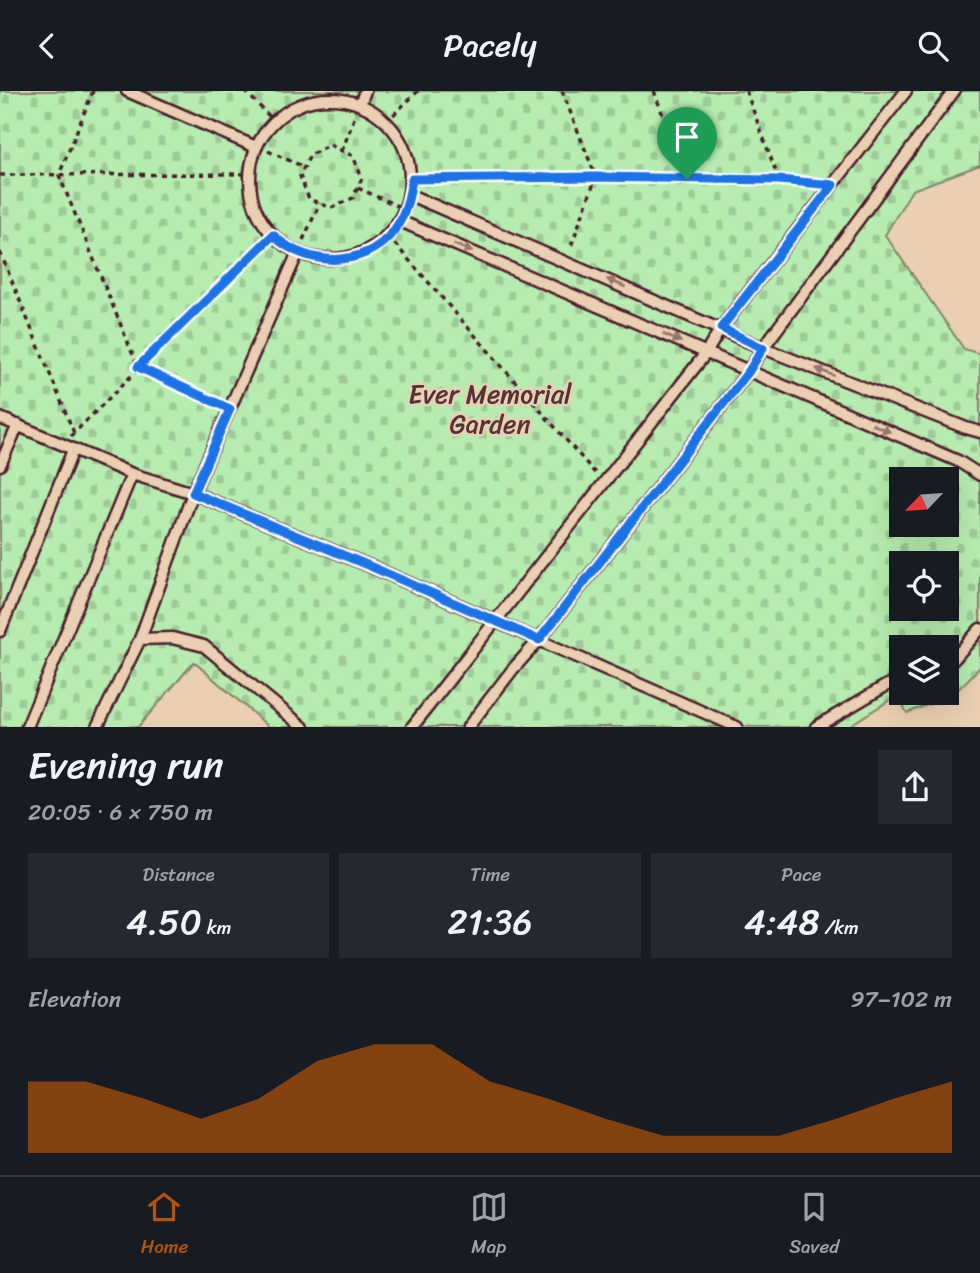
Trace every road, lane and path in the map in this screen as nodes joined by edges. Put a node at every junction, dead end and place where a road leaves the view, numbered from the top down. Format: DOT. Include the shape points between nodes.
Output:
graph roads {
  1 [pos="93,91"];
  2 [pos="127,91"];
  3 [pos="245,91"];
  4 [pos="365,91"];
  5 [pos="418,91"];
  6 [pos="562,91"];
  7 [pos="654,91"];
  8 [pos="746,91"];
  9 [pos="906,91"];
  10 [pos="954,91"];
  11 [pos="332,94"];
  12 [pos="360,104"];
  13 [pos="273,120"];
  14 [pos="386,122"];
  15 [pos="256,146"];
  16 [pos="342,151"];
  17 [pos="304,167"];
  18 [pos="250,174"];
  19 [pos="0,175"];
  20 [pos="59,175"];
  21 [pos="596,177"];
  22 [pos="412,179"];
  23 [pos="687,179"];
  24 [pos="779,180"];
  25 [pos="833,185"];
  26 [pos="358,188"];
  27 [pos="410,195"];
  28 [pos="320,203"];
  29 [pos="405,209"];
  30 [pos="400,221"];
  31 [pos="273,235"];
  32 [pos="388,236"];
  33 [pos="0,252"];
  34 [pos="298,253"];
  35 [pos="565,261"];
  36 [pos="721,328"];
  37 [pos="763,348"];
  38 [pos="706,353"];
  39 [pos="138,367"];
  40 [pos="749,371"];
  41 [pos="230,409"];
  42 [pos="0,418"];
  43 [pos="18,425"];
  44 [pos="980,432"];
  45 [pos="74,433"];
  46 [pos="62,445"];
  47 [pos="73,450"];
  48 [pos="0,465"];
  49 [pos="132,474"];
  50 [pos="980,475"];
  51 [pos="603,482"];
  52 [pos="193,493"];
  53 [pos="496,622"];
  54 [pos="980,629"];
  55 [pos="0,631"];
  56 [pos="140,639"];
  57 [pos="539,640"];
  58 [pos="959,653"];
  59 [pos="889,684"];
  60 [pos="27,727"];
  61 [pos="97,727"];
  62 [pos="303,727"];
  63 [pos="412,727"];
  64 [pos="468,727"];
  65 [pos="737,727"];
  66 [pos="816,727"];
  1 -- 20 [label="path"];
  2 -- 15 [label="lane"];
  3 -- 13 [label="path"];
  4 -- 12 [label="lane"];
  5 -- 14 [label="path"];
  6 -- 21 [label="path"];
  7 -- 23 [label="path"];
  8 -- 24 [label="path"];
  9 -- 25 [label="lane"];
  10 -- 37 [label="lane"];
  11 -- 12 [label="lane"];
  11 -- 13 [label="lane"];
  12 -- 14 [label="lane"];
  12 -- 16 [label="path"];
  13 -- 15 [label="lane"];
  14 -- 22 [label="lane" via="398,136"];
  15 -- 17 [label="path"];
  15 -- 18 [label="lane"];
  16 -- 17 [label="path" via="331,145 310,155"];
  16 -- 26 [label="path" via="354,156 362,178"];
  17 -- 28 [label="path" via="300,176 309,199"];
  18 -- 20 [label="path"];
  18 -- 31 [label="lane" via="253,202"];
  19 -- 20 [label="path"];
  20 -- 39 [label="path"];
  21 -- 22 [label="path"];
  21 -- 23 [label="path"];
  21 -- 35 [label="path"];
  22 -- 27 [label="lane"];
  23 -- 24 [label="path"];
  24 -- 25 [label="path"];
  25 -- 36 [label="lane"];
  26 -- 28 [label="path" via="353,198 331,208"];
  26 -- 29 [label="path"];
  27 -- 29 [label="lane"];
  27 -- 35 [label="lane"];
  28 -- 34 [label="path"];
  29 -- 30 [label="lane"];
  30 -- 32 [label="lane"];
  30 -- 38 [label="lane, one-way"];
  31 -- 34 [label="lane"];
  31 -- 39 [label="path"];
  32 -- 34 [label="lane" via="366,253 339,260"];
  32 -- 51 [label="path"];
  33 -- 45 [label="path"];
  34 -- 41 [label="lane"];
  36 -- 35 [label="lane, one-way"];
  36 -- 37 [label="lane"];
  36 -- 38 [label="lane"];
  37 -- 40 [label="lane"];
  44 -- 37 [label="lane, one-way"];
  38 -- 40 [label="lane"];
  38 -- 51 [label="lane"];
  39 -- 41 [label="path"];
  39 -- 45 [label="path"];
  40 -- 50 [label="lane, one-way"];
  40 -- 57 [label="lane"];
  41 -- 52 [label="lane"];
  42 -- 43 [label="lane"];
  43 -- 46 [label="lane"];
  43 -- 48 [label="lane"];
  45 -- 46 [label="path"];
  46 -- 47 [label="lane"];
  47 -- 49 [label="lane"];
  47 -- 55 [label="lane"];
  49 -- 52 [label="lane"];
  49 -- 60 [label="lane"];
  51 -- 53 [label="lane"];
  52 -- 53 [label="lane"];
  52 -- 56 [label="lane"];
  53 -- 57 [label="lane"];
  53 -- 63 [label="lane"];
  54 -- 58 [label="lane"];
  56 -- 61 [label="lane"];
  56 -- 62 [label="lane" via="172,638 204,646"];
  57 -- 64 [label="lane"];
  57 -- 65 [label="lane"];
  59 -- 66 [label="lane"];
}
